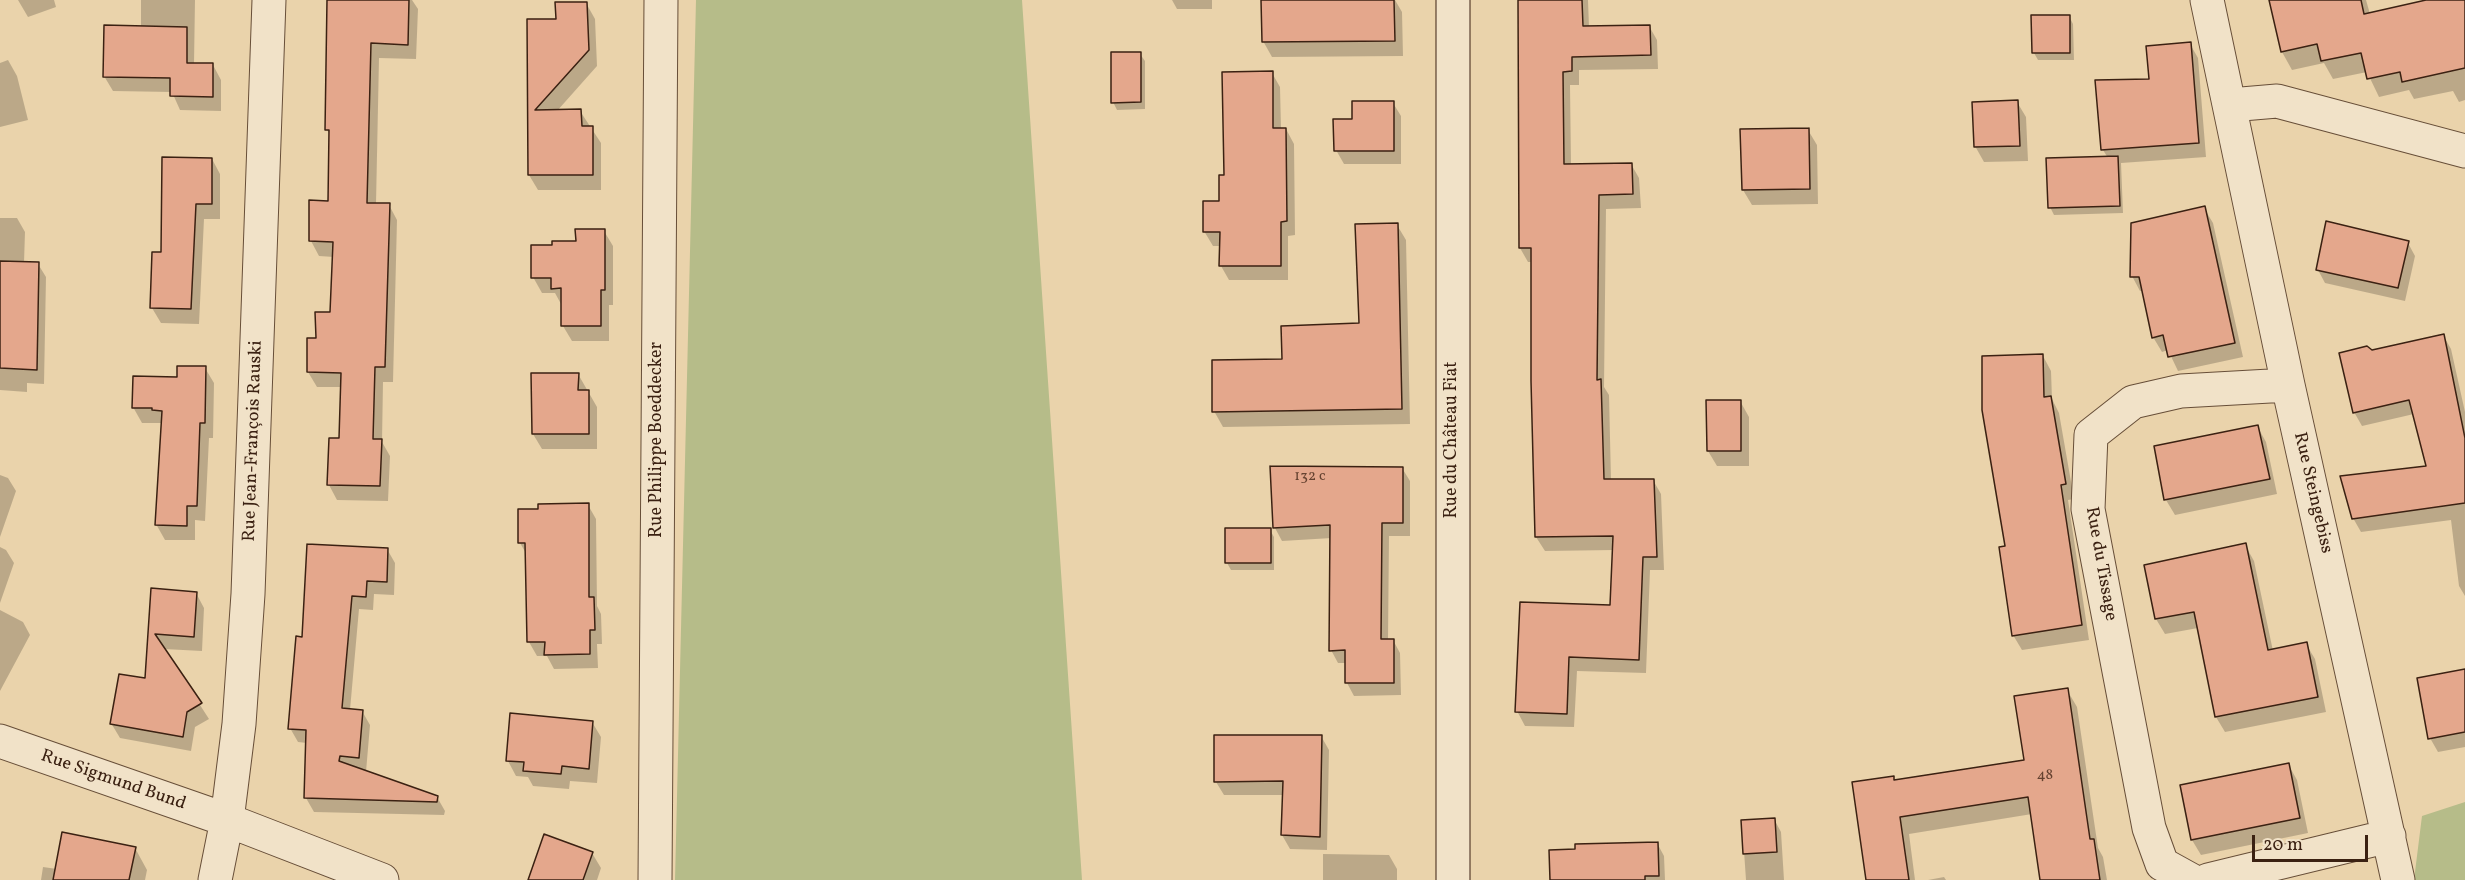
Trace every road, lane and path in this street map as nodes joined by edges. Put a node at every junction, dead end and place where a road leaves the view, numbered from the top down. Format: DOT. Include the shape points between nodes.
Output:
graph roads {
  1 [pos="269,0"];
  2 [pos="662,0"];
  3 [pos="1453,0"];
  4 [pos="2207,0"];
  5 [pos="2230,105"];
  6 [pos="2465,151"];
  7 [pos="2288,385"];
  8 [pos="0,741"];
  9 [pos="227,820"];
  10 [pos="2389,836"];
  11 [pos="215,880"];
  12 [pos="382,880"];
  13 [pos="655,880"];
  14 [pos="1453,880"];
  15 [pos="2191,880"];
  16 [pos="2208,880"];
  17 [pos="2398,880"];
  1 -- 9 [label="street, Rue Jean-François Rauski" via="248,594 239,724"];
  2 -- 13 [label="street, Rue Philippe Boeddecker"];
  3 -- 14 [label="street, Rue du Château Fiat"];
  4 -- 5 [label="street, Rue Steingebiss"];
  5 -- 6 [label="street" via="2277,101"];
  5 -- 7 [label="street, Rue Steingebiss"];
  7 -- 10 [label="street, Rue Steingebiss"];
  7 -- 15 [label="street, Rue du Tissage" via="2181,391 2133,402 2091,435 2088,509 2149,828 2162,864"];
  8 -- 9 [label="street, Rue Sigmund Bund"];
  9 -- 11 [label="street, Rue Jean-François Rauski"];
  9 -- 12 [label="street"];
  10 -- 16 [label="street"];
  10 -- 17 [label="street, Rue Steingebiss"];
}
